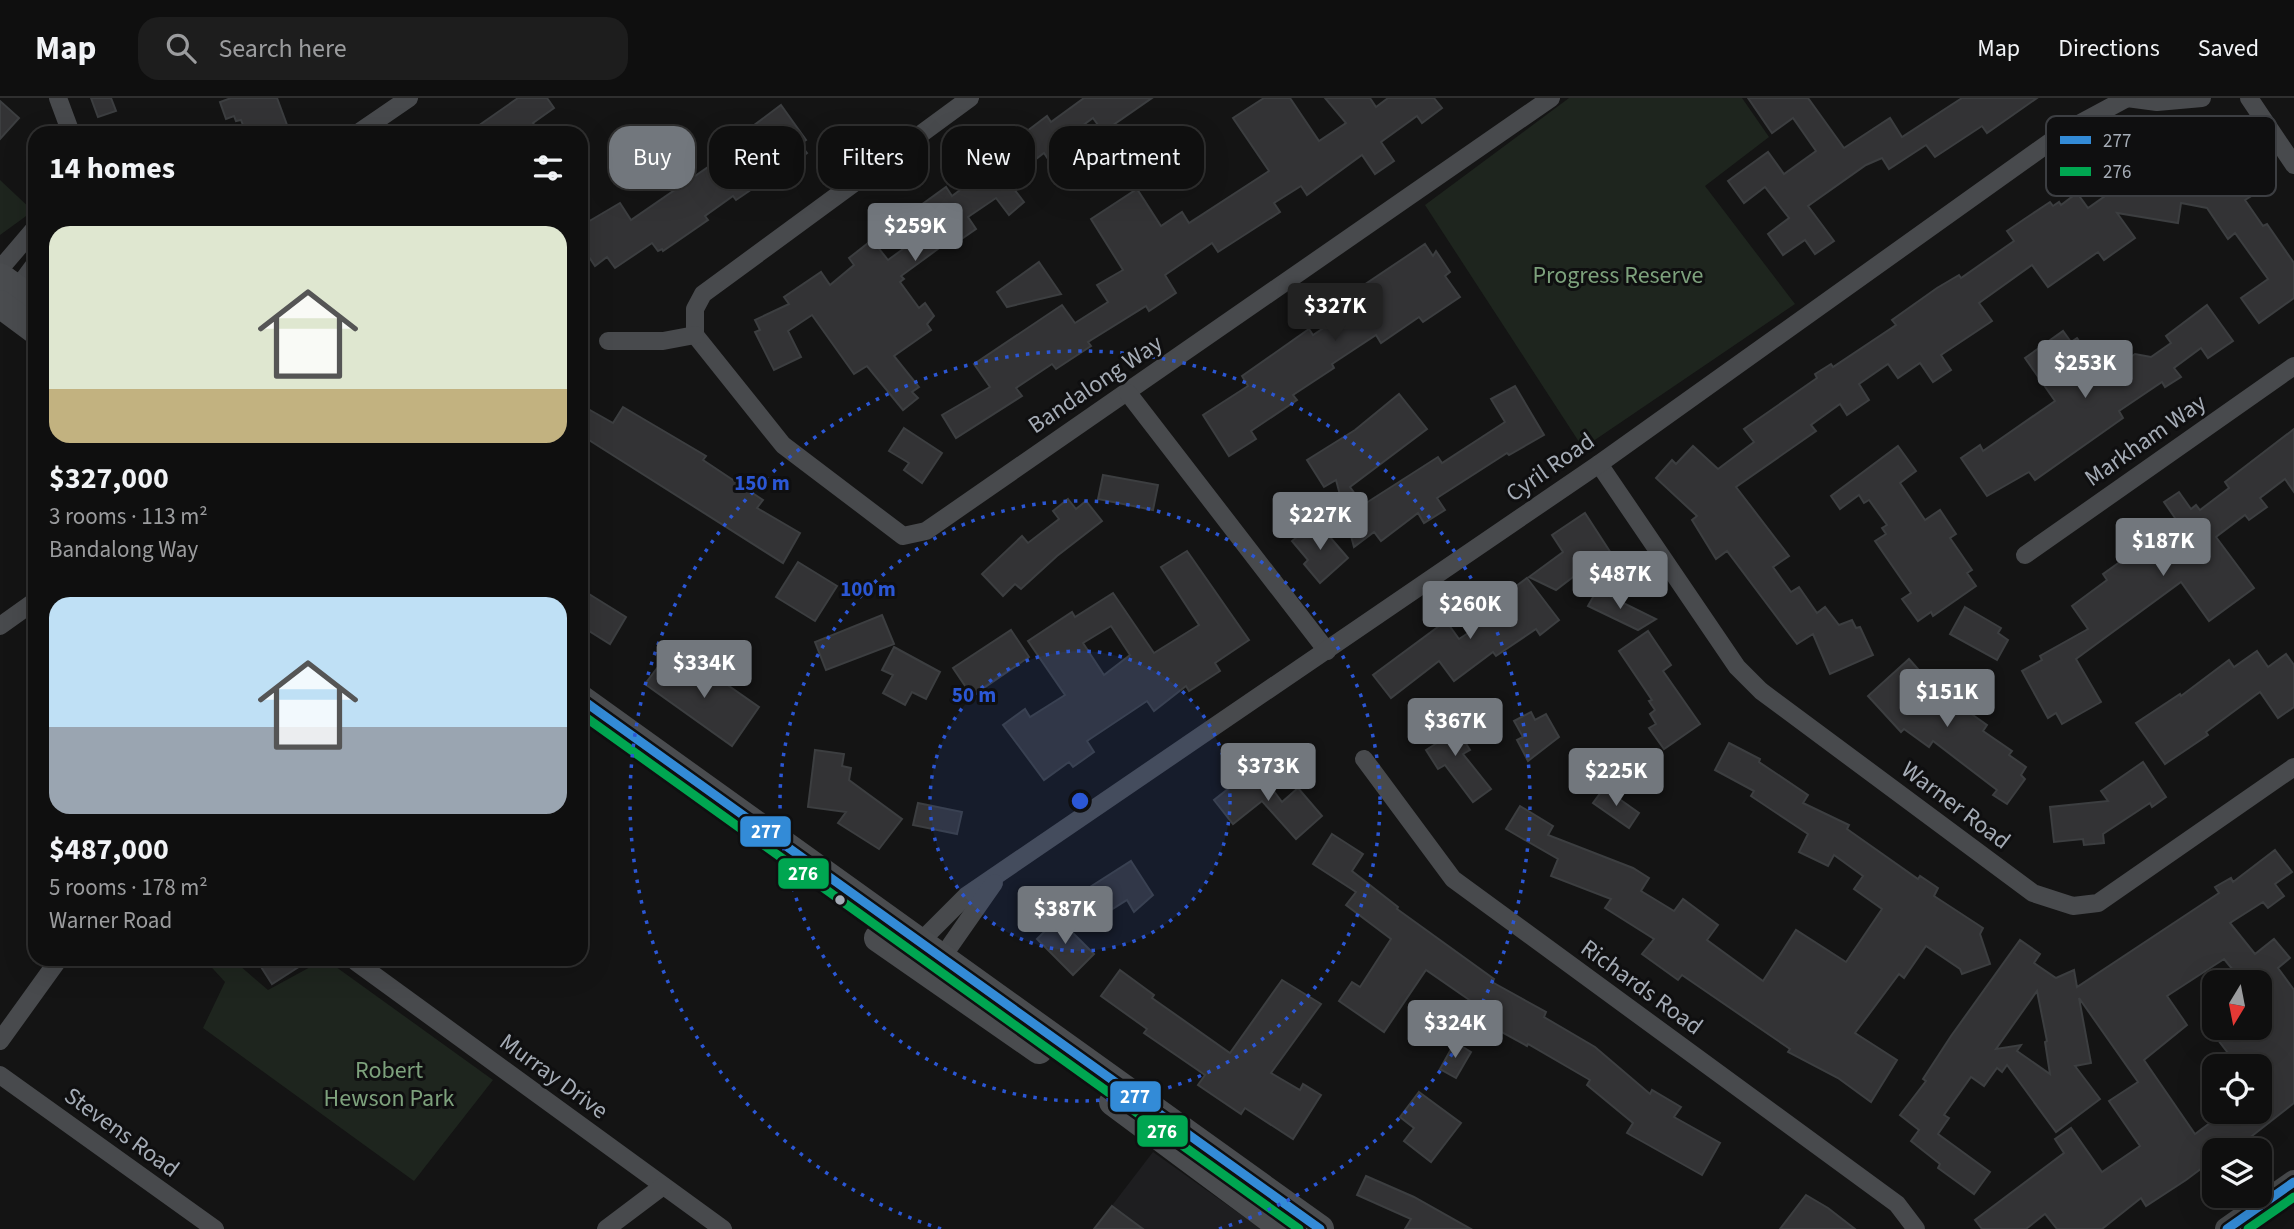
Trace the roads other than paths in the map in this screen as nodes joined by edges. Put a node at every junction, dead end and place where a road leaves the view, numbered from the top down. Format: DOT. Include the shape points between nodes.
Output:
graph roads {
  1 [pos="58,98"];
  2 [pos="409,98"];
  3 [pos="970,98"];
  4 [pos="1551,98"];
  5 [pos="2127,98"];
  6 [pos="2202,98"];
  7 [pos="2249,98"];
  8 [pos="2094,116"];
  9 [pos="2261,116"];
  10 [pos="68,126"];
  11 [pos="368,126"];
  12 [pos="2276,138"];
  13 [pos="2046,145"];
  14 [pos="2294,165"];
  15 [pos="28,246"];
  16 [pos="28,271"];
  17 [pos="9,291"];
  18 [pos="28,320"];
  19 [pos="695,335"];
  20 [pos="608,341"];
  21 [pos="2294,366"];
  22 [pos="1128,393"];
  23 [pos="1599,464"];
  24 [pos="2025,555"];
  25 [pos="28,606"];
  26 [pos="0,626"];
  27 [pos="1327,651"];
  28 [pos="588,704"];
  29 [pos="588,727"];
  30 [pos="1364,760"];
  31 [pos="2294,767"];
  32 [pos="1000,874"];
  33 [pos="923,958"];
  34 [pos="54,966"];
  35 [pos="363,966"];
  36 [pos="0,1041"];
  37 [pos="0,1075"];
  38 [pos="2294,1182"];
  39 [pos="663,1186"];
  40 [pos="215,1229"];
  41 [pos="606,1229"];
  42 [pos="723,1229"];
  43 [pos="1284,1229"];
  44 [pos="1320,1229"];
  45 [pos="1916,1229"];
  46 [pos="2227,1229"];
  1 -- 10 [label="street"];
  2 -- 11 [label="street"];
  3 -- 19 [label="street" via="703,294 695,309"];
  4 -- 22 [label="street, Bandalong Way"];
  5 -- 6 [label="street, Cyril Road" via="2157,102"];
  5 -- 8 [label="street, Cyril Road"];
  7 -- 9 [label="street"];
  12 -- 14 [label="street"];
  13 -- 23 [label="street, Cyril Road"];
  15 -- 17 [label="street"];
  16 -- 17 [label="street"];
  17 -- 18 [label="main road"];
  19 -- 20 [label="street" via="663,341"];
  19 -- 22 [label="street, Bandalong Way" via="783,445 903,536 926,531"];
  21 -- 24 [label="street, Markham Way"];
  22 -- 27 [label="street"];
  23 -- 27 [label="street, Cyril Road"];
  23 -- 31 [label="street, Warner Road" via="1737,667 1761,691 2033,893 2073,906 2098,903"];
  25 -- 26 [label="street"];
  27 -- 32 [label="street, Cyril Road"];
  28 -- 33 [label="main road"];
  29 -- 33 [label="main road"];
  30 -- 45 [label="street, Richards Road" via="1453,879 1897,1205"];
  32 -- 33 [label="street, Cyril Road"];
  32 -- 33 [label="street, Cyril Road" via="966,896"];
  33 -- 43 [label="main road"];
  33 -- 44 [label="main road"];
  34 -- 36 [label="street"];
  35 -- 39 [label="street, Murray Drive"];
  37 -- 40 [label="street, Stevens Road"];
  38 -- 46 [label="street"];
  39 -- 41 [label="street"];
  39 -- 42 [label="street, Murray Drive"];
}
